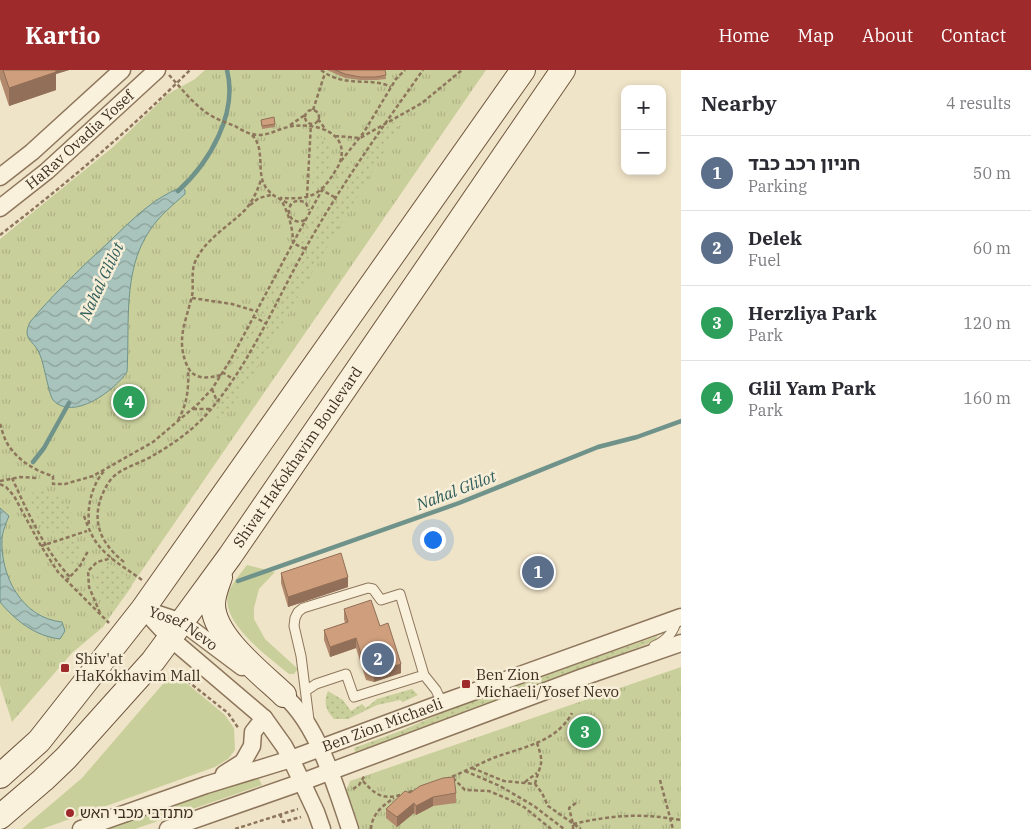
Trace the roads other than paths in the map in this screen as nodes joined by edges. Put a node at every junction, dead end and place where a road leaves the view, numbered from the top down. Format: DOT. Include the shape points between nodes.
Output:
graph roads {
  1 [pos="122,70"];
  2 [pos="157,70"];
  3 [pos="523,70"];
  4 [pos="563,70"];
  5 [pos="0,177"];
  6 [pos="0,208"];
  7 [pos="230,556"];
  8 [pos="144,609"];
  9 [pos="679,618"];
  10 [pos="176,630"];
  11 [pos="670,634"];
  12 [pos="681,637"];
  13 [pos="424,676"];
  14 [pos="307,690"];
  15 [pos="284,695"];
  16 [pos="442,703"];
  17 [pos="264,718"];
  18 [pos="311,730"];
  19 [pos="320,748"];
  20 [pos="291,759"];
  21 [pos="329,772"];
  22 [pos="0,776"];
  23 [pos="302,782"];
  24 [pos="206,785"];
  25 [pos="0,817"];
  26 [pos="81,829"];
  27 [pos="168,829"];
  28 [pos="322,829"];
  29 [pos="350,829"];
  1 -- 5 [label="street, HaRav Ovadia Yosef"];
  2 -- 6 [label="street, HaRav Ovadia Yosef" via="47,171"];
  3 -- 8 [label="main road"];
  4 -- 7 [label="main road, Shivat HaKokhavim Boulevard"];
  7 -- 10 [label="main road, Shivat HaKokhavim Boulevard"];
  7 -- 15 [label="main road" via="217,585 213,603 215,618 233,646"];
  8 -- 10 [label="street, Yosef Nevo"];
  8 -- 22 [label="main road" via="39,741"];
  9 -- 11 [label="street, Ben Zion Michaeli"];
  10 -- 15 [label="street, Yosef Nevo"];
  10 -- 17 [label="street, Yosef Nevo"];
  10 -- 25 [label="main road, Shivat HaKokhavim Boulevard" via="153,661 66,758"];
  11 -- 12 [label="lane"];
  11 -- 16 [label="street, Ben Zion Michaeli"];
  11 -- 21 [label="street, Ben Zion Michaeli" via="583,677"];
  13 -- 14 [label="lane" via="354,697 346,674"];
  13 -- 14 [label="lane" via="400,594 380,600 373,589 368,588 298,612 294,626"];
  13 -- 16 [label="lane"];
  14 -- 18 [label="lane"];
  15 -- 18 [label="street, Yosef Nevo"];
  16 -- 19 [label="street, Ben Zion Michaeli"];
  17 -- 20 [label="street, Yosef Nevo"];
  17 -- 24 [label="street" via="253,732 252,746 243,762"];
  18 -- 19 [label="street, Yosef Nevo"];
  19 -- 20 [label="street, Ben Zion Michaeli"];
  19 -- 21 [label="street, Yosef Nevo"];
  20 -- 23 [label="street, Yosef Nevo"];
  20 -- 24 [label="street, Ben Zion Michaeli"];
  21 -- 23 [label="street, Ben Zion Michaeli"];
  21 -- 29 [label="street, Yosef Nevo"];
  23 -- 27 [label="street, Ben Zion Michaeli"];
  23 -- 28 [label="street, Yosef Nevo"];
  24 -- 26 [label="street, Ben Zion Michaeli"];
}
